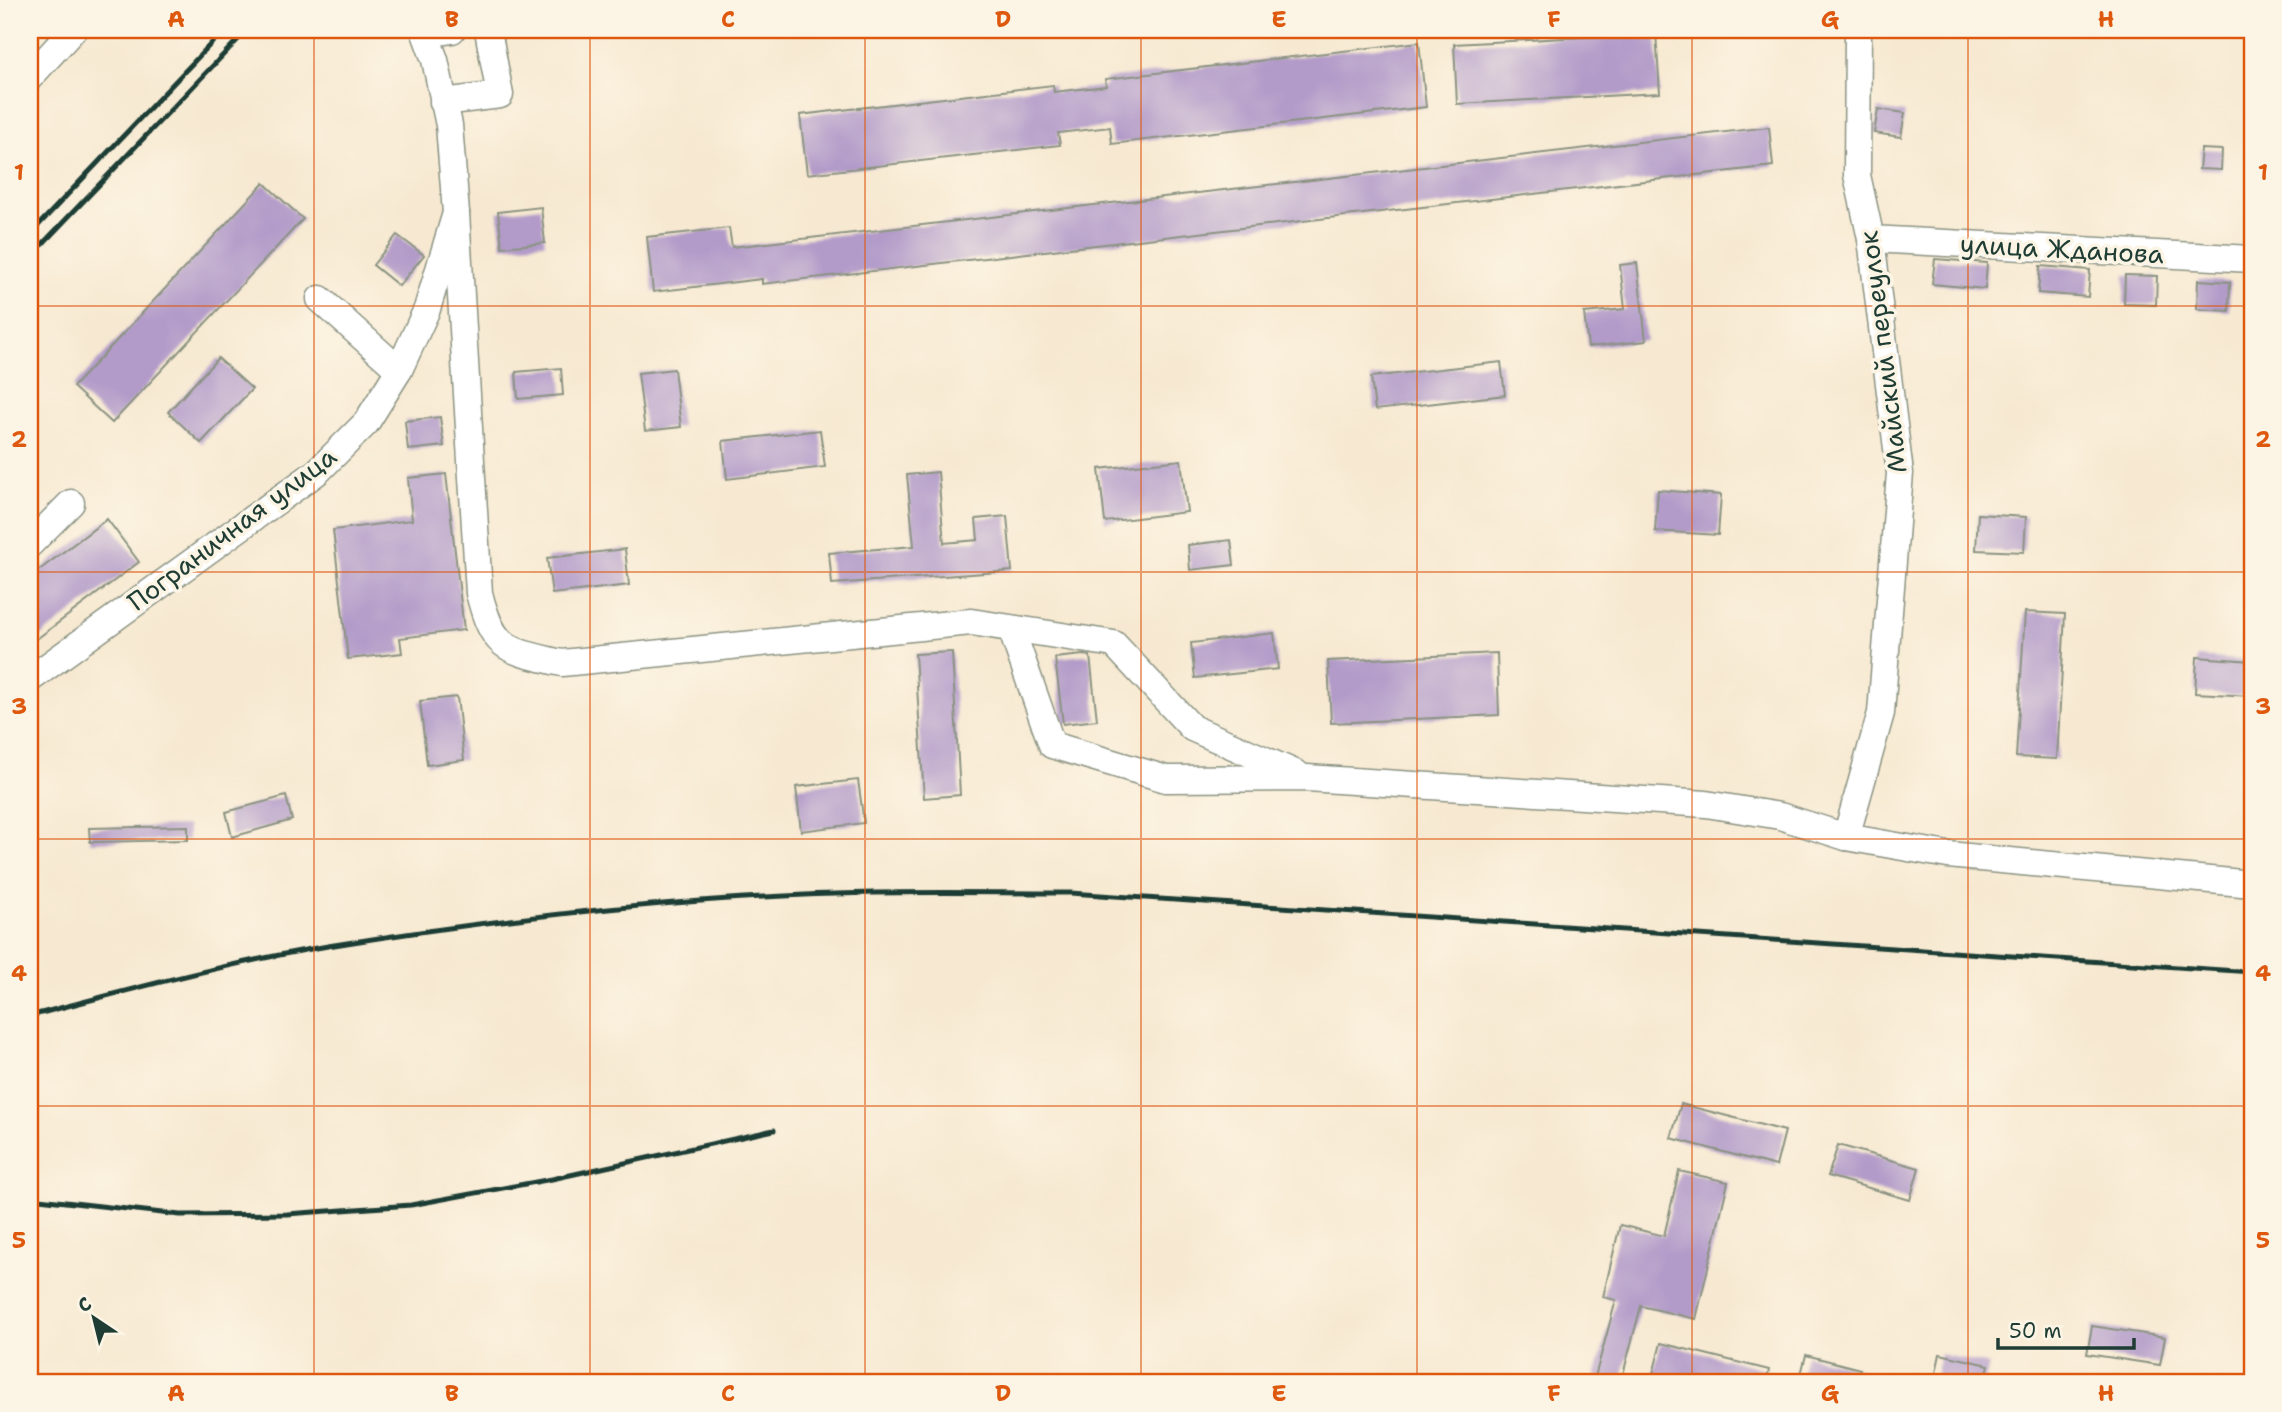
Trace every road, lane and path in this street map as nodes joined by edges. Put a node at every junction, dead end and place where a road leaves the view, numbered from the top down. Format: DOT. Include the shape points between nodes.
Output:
graph roads {
  1 [pos="73,30"];
  2 [pos="488,30"];
  3 [pos="1858,30"];
  4 [pos="434,31"];
  5 [pos="30,76"];
  6 [pos="443,102"];
  7 [pos="456,213"];
  8 [pos="1871,239"];
  9 [pos="2252,259"];
  10 [pos="320,299"];
  11 [pos="399,370"];
  12 [pos="71,503"];
  13 [pos="30,544"];
  14 [pos="1012,631"];
  15 [pos="30,679"];
  16 [pos="1307,779"];
  17 [pos="1846,837"];
  18 [pos="2252,884"];
  1 -- 5 [label="street"];
  2 -- 6 [label="street" via="500,95"];
  3 -- 8 [label="street, Майский переулок" via="1857,175"];
  4 -- 6 [label="street, Пограничная улица"];
  6 -- 7 [label="street, Пограничная улица"];
  7 -- 11 [label="street, Пограничная улица" via="427,309"];
  7 -- 14 [label="street" via="479,593 488,628 510,650 562,663 971,622"];
  8 -- 9 [label="street, улица Жданова"];
  8 -- 17 [label="street, Майский переулок" via="1900,473 1881,713"];
  10 -- 11 [label="street"];
  11 -- 15 [label="street, Пограничная улица" via="366,423 317,472"];
  12 -- 13 [label="street"];
  14 -- 16 [label="street" via="1114,645 1192,728"];
  14 -- 16 [label="street" via="1052,745 1166,779"];
  16 -- 17 [label="street" via="1706,804 1780,816"];
  17 -- 18 [label="street" via="1948,855"];
}
